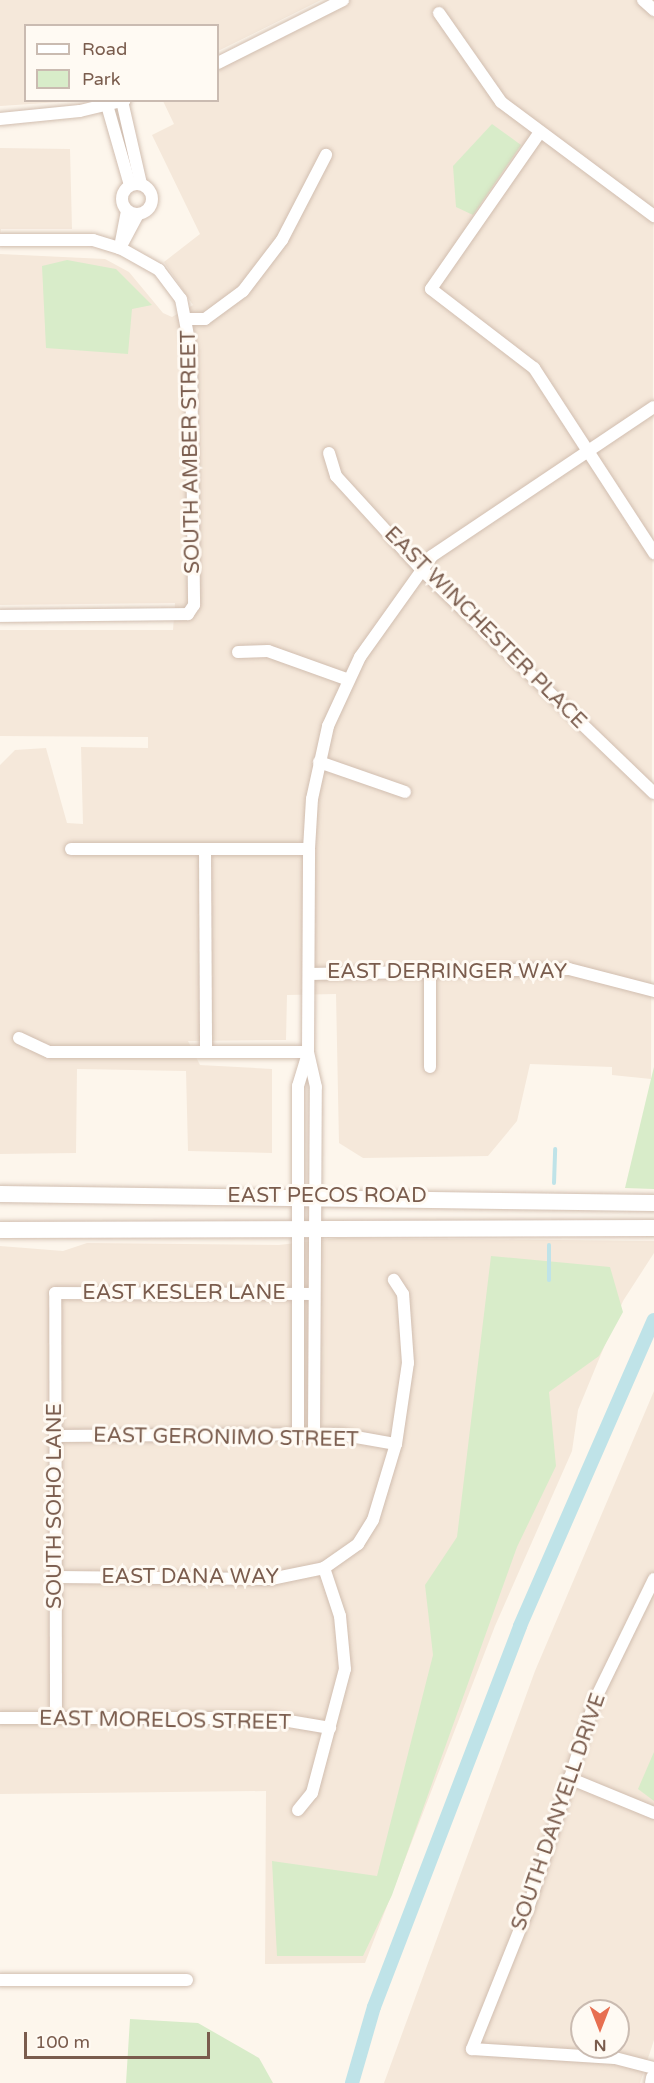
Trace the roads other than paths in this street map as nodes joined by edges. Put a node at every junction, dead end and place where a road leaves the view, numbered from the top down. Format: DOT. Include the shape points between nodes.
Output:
graph roads {
  1 [pos="343,0"];
  2 [pos="643,0"];
  3 [pos="654,10"];
  4 [pos="438,14"];
  5 [pos="219,62"];
  6 [pos="119,102"];
  7 [pos="123,102"];
  8 [pos="107,105"];
  9 [pos="0,118"];
  10 [pos="540,132"];
  11 [pos="326,155"];
  12 [pos="136,185"];
  13 [pos="133,213"];
  14 [pos="654,216"];
  15 [pos="0,240"];
  16 [pos="120,248"];
  17 [pos="188,319"];
  18 [pos="654,407"];
  19 [pos="586,451"];
  20 [pos="329,453"];
  21 [pos="654,553"];
  22 [pos="421,569"];
  23 [pos="0,616"];
  24 [pos="238,652"];
  25 [pos="346,679"];
  26 [pos="319,762"];
  27 [pos="405,792"];
  28 [pos="654,793"];
  29 [pos="71,849"];
  30 [pos="205,849"];
  31 [pos="309,849"];
  32 [pos="429,971"];
  33 [pos="309,974"];
  34 [pos="654,991"];
  35 [pos="19,1038"];
  36 [pos="206,1052"];
  37 [pos="308,1052"];
  38 [pos="429,1067"];
  39 [pos="0,1194"];
  40 [pos="306,1196"];
  41 [pos="654,1203"];
  42 [pos="296,1226"];
  43 [pos="313,1226"];
  44 [pos="654,1228"];
  45 [pos="0,1230"];
  46 [pos="394,1280"];
  47 [pos="55,1293"];
  48 [pos="296,1294"];
  49 [pos="313,1294"];
  50 [pos="298,1435"];
  51 [pos="314,1435"];
  52 [pos="55,1436"];
  53 [pos="396,1444"];
  54 [pos="324,1569"];
  55 [pos="56,1577"];
  56 [pos="654,1579"];
  57 [pos="0,1718"];
  58 [pos="56,1718"];
  59 [pos="330,1728"];
  60 [pos="569,1778"];
  61 [pos="298,1810"];
  62 [pos="654,1813"];
  63 [pos="0,1980"];
  64 [pos="186,1980"];
  65 [pos="654,2068"];
  66 [pos="654,2078"];
  67 [pos="653,2083"];
  1 -- 5 [label="street"];
  2 -- 3 [label="street"];
  4 -- 10 [label="street" via="501,102"];
  6 -- 8 [label="street"];
  7 -- 12 [label="street"];
  8 -- 9 [label="street"];
  8 -- 12 [label="street"];
  10 -- 14 [label="street"];
  10 -- 19 [label="street" via="431,289 534,368"];
  11 -- 17 [label="street" via="282,240 243,291 205,319"];
  12 -- 13 [label="street" via="122,201"];
  12 -- 13 [label="street" via="152,197 149,209"];
  13 -- 16 [label="street"];
  15 -- 16 [label="street, SOUTH AMBER STREET" via="93,240"];
  16 -- 17 [label="street, SOUTH AMBER STREET" via="144,258 171,282"];
  17 -- 23 [label="street, SOUTH AMBER STREET" via="194,605 188,614"];
  18 -- 19 [label="street"];
  19 -- 21 [label="street"];
  19 -- 22 [label="street" via="464,531"];
  20 -- 22 [label="street, EAST WINCHESTER PLACE" via="336,476"];
  22 -- 25 [label="street"];
  22 -- 28 [label="street, EAST WINCHESTER PLACE"];
  24 -- 25 [label="street" via="268,651"];
  25 -- 26 [label="street"];
  26 -- 27 [label="street"];
  26 -- 31 [label="street"];
  29 -- 30 [label="street"];
  30 -- 31 [label="street"];
  30 -- 36 [label="street"];
  31 -- 33 [label="street"];
  32 -- 33 [label="street, EAST DERRINGER WAY"];
  32 -- 34 [label="street, EAST DERRINGER WAY" via="569,969"];
  32 -- 38 [label="street"];
  33 -- 37 [label="street"];
  35 -- 36 [label="street" via="49,1052"];
  36 -- 37 [label="street"];
  37 -- 40 [label="street" via="316,1087"];
  37 -- 40 [label="street" via="297,1086"];
  39 -- 40 [label="main road, EAST PECOS ROAD"];
  40 -- 41 [label="main road, EAST PECOS ROAD"];
  40 -- 42 [label="street"];
  40 -- 43 [label="street"];
  42 -- 43 [label="main road, EAST PECOS ROAD"];
  42 -- 45 [label="main road, EAST PECOS ROAD"];
  42 -- 48 [label="street"];
  43 -- 44 [label="main road, EAST PECOS ROAD"];
  43 -- 49 [label="street"];
  46 -- 53 [label="street" via="403,1294 408,1363"];
  47 -- 48 [label="street, EAST KESLER LANE"];
  47 -- 52 [label="street, SOUTH SOHO LANE"];
  48 -- 49 [label="street, EAST KESLER LANE"];
  48 -- 50 [label="street"];
  49 -- 51 [label="street"];
  50 -- 51 [label="street, EAST GERONIMO STREET"];
  50 -- 52 [label="street, EAST GERONIMO STREET"];
  51 -- 53 [label="street, EAST GERONIMO STREET"];
  52 -- 55 [label="street, SOUTH SOHO LANE"];
  53 -- 54 [label="street" via="373,1520 358,1544"];
  54 -- 55 [label="street, EAST DANA WAY" via="271,1579"];
  54 -- 59 [label="street" via="340,1616 345,1670"];
  55 -- 58 [label="street, SOUTH SOHO LANE"];
  56 -- 60 [label="street, SOUTH DANYELL DRIVE" via="596,1700"];
  57 -- 58 [label="street, EAST MORELOS STREET"];
  58 -- 59 [label="street, EAST MORELOS STREET" via="271,1718"];
  59 -- 61 [label="street" via="312,1793"];
  60 -- 62 [label="street"];
  60 -- 65 [label="street, SOUTH DANYELL DRIVE" via="528,1909 472,2049 615,2058"];
  63 -- 64 [label="street"];
  66 -- 67 [label="main road"];
}
